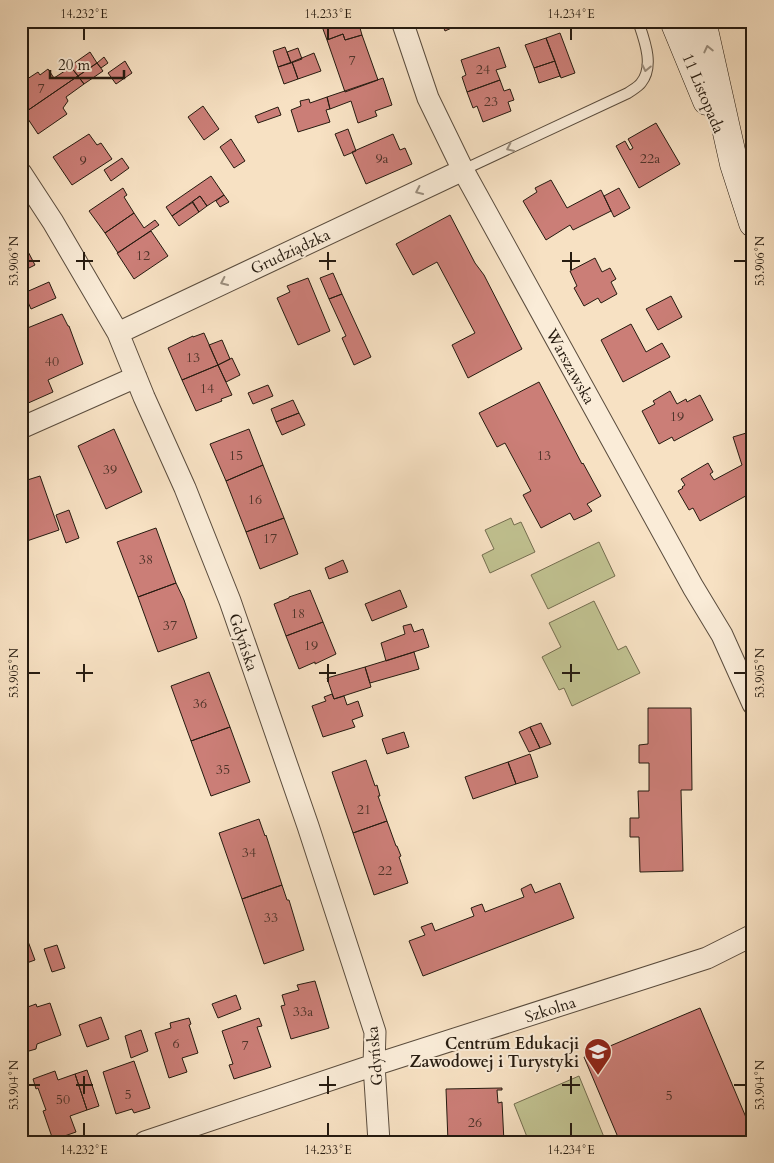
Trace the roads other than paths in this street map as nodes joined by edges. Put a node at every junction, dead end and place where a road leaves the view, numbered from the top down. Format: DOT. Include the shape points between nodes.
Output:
graph roads {
  1 [pos="402,21"];
  2 [pos="638,21"];
  3 [pos="674,21"];
  4 [pos="702,21"];
  5 [pos="734,164"];
  6 [pos="463,170"];
  7 [pos="21,173"];
  8 [pos="753,223"];
  9 [pos="118,333"];
  10 [pos="136,377"];
  11 [pos="21,428"];
  12 [pos="753,704"];
  13 [pos="753,935"];
  14 [pos="374,1065"];
  15 [pos="145,1142"];
  16 [pos="379,1142"];
  1 -- 6 [label="street, Warszawska" via="428,98"];
  2 -- 6 [label="lane, one-way" via="648,63 641,83 628,93"];
  3 -- 5 [label="street, 11 Listopada"];
  5 -- 4 [label="street, 11 Listopada, one-way"];
  5 -- 8 [label="street, 11 Listopada"];
  6 -- 9 [label="street, Grudziądzka, one-way"];
  6 -- 12 [label="street, Warszawska" via="722,635"];
  7 -- 9 [label="street, Gdyńska" via="54,222"];
  9 -- 10 [label="street, Gdyńska"];
  10 -- 11 [label="street"];
  10 -- 14 [label="street, Gdyńska" via="230,601 376,1032"];
  13 -- 14 [label="street, Szkolna" via="707,958"];
  14 -- 15 [label="street, Szkolna"];
  14 -- 16 [label="street, Gdyńska"];
}
